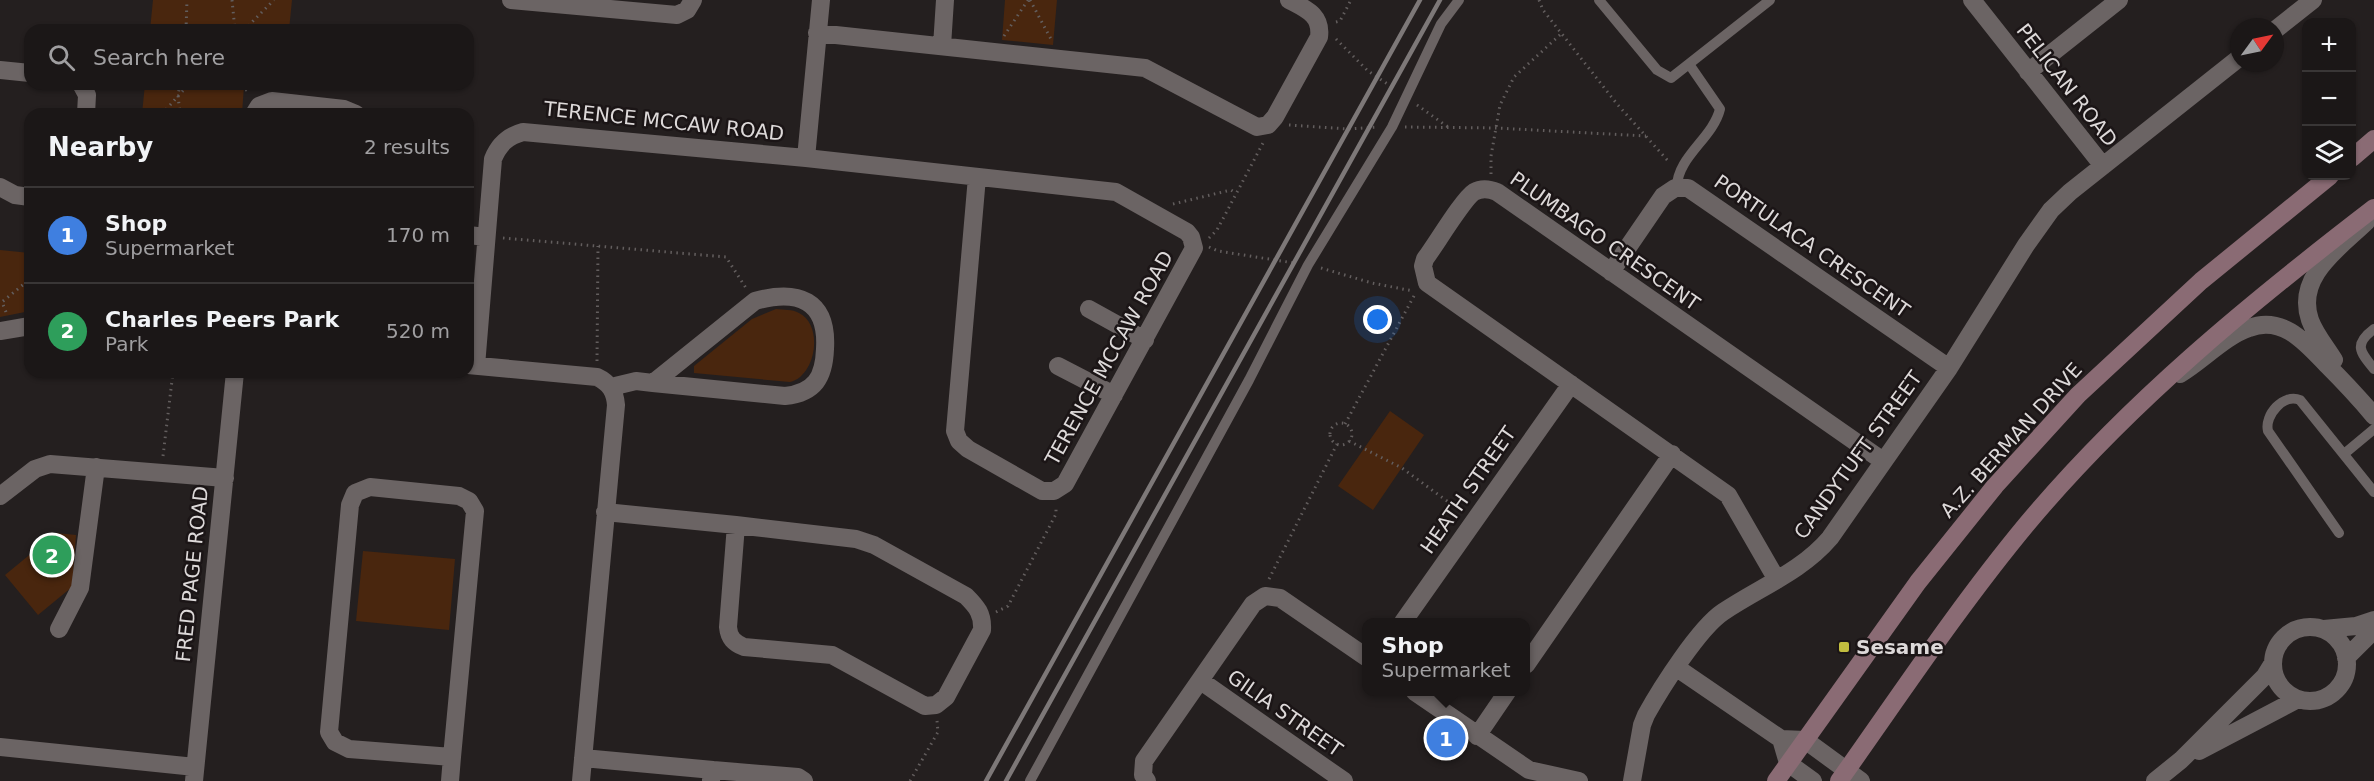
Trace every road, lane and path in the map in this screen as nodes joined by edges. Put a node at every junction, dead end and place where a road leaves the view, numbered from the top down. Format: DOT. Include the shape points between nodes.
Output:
graph roads {
  1 [pos="187,0"];
  2 [pos="232,0"];
  3 [pos="274,0"];
  4 [pos="511,0"];
  5 [pos="693,0"];
  6 [pos="820,0"];
  7 [pos="945,0"];
  8 [pos="1029,0"];
  9 [pos="1289,0"];
  10 [pos="1352,0"];
  11 [pos="1459,0"];
  12 [pos="1539,0"];
  13 [pos="1599,0"];
  14 [pos="1770,0"];
  15 [pos="1972,0"];
  16 [pos="2119,0"];
  17 [pos="2313,0"];
  18 [pos="1319,23"];
  19 [pos="2284,23"];
  20 [pos="186,24"];
  21 [pos="234,24"];
  22 [pos="250,24"];
  23 [pos="818,33"];
  24 [pos="1562,33"];
  25 [pos="942,46"];
  26 [pos="1000,52"];
  27 [pos="1052,57"];
  28 [pos="1689,64"];
  29 [pos="2230,65"];
  30 [pos="0,70"];
  31 [pos="24,72"];
  32 [pos="2028,72"];
  33 [pos="84,90"];
  34 [pos="179,90"];
  35 [pos="184,90"];
  36 [pos="178,96"];
  37 [pos="1406,97"];
  38 [pos="86,108"];
  39 [pos="167,108"];
  40 [pos="179,108"];
  41 [pos="258,108"];
  42 [pos="335,108"];
  43 [pos="1262,126"];
  44 [pos="1392,127"];
  45 [pos="1449,127"];
  46 [pos="1496,128"];
  47 [pos="1646,136"];
  48 [pos="2374,139"];
  49 [pos="2356,155"];
  50 [pos="806,158"];
  51 [pos="2103,166"];
  52 [pos="977,177"];
  53 [pos="1678,180"];
  54 [pos="2325,180"];
  55 [pos="0,187"];
  56 [pos="1492,190"];
  57 [pos="1237,193"];
  58 [pos="24,196"];
  59 [pos="2374,208"];
  60 [pos="1157,215"];
  61 [pos="2374,215"];
  62 [pos="474,236"];
  63 [pos="486,237"];
  64 [pos="1204,244"];
  65 [pos="598,246"];
  66 [pos="1611,272"];
  67 [pos="24,284"];
  68 [pos="1416,292"];
  69 [pos="755,302"];
  70 [pos="1089,309"];
  71 [pos="24,327"];
  72 [pos="5,329"];
  73 [pos="2374,329"];
  74 [pos="1145,340"];
  75 [pos="474,347"];
  76 [pos="474,365"];
  77 [pos="1058,366"];
  78 [pos="1949,368"];
  79 [pos="2374,369"];
  80 [pos="172,378"];
  81 [pos="234,378"];
  82 [pos="2343,379"];
  83 [pos="604,382"];
  84 [pos="653,383"];
  85 [pos="1571,384"];
  86 [pos="2153,391"];
  87 [pos="1114,396"];
  88 [pos="2374,416"];
  89 [pos="1345,424"];
  90 [pos="2374,429"];
  91 [pos="1350,441"];
  92 [pos="1337,444"];
  93 [pos="1672,454"];
  94 [pos="2344,454"];
  95 [pos="1883,461"];
  96 [pos="96,467"];
  97 [pos="161,472"];
  98 [pos="225,478"];
  99 [pos="1054,492"];
  100 [pos="2374,492"];
  101 [pos="0,496"];
  102 [pos="605,512"];
  103 [pos="1467,516"];
  104 [pos="736,525"];
  105 [pos="2339,533"];
  106 [pos="1269,576"];
  107 [pos="1777,580"];
  108 [pos="1406,618"];
  109 [pos="983,619"];
  110 [pos="2374,620"];
  111 [pos="59,629"];
  112 [pos="2324,629"];
  113 [pos="2374,630"];
  114 [pos="1362,654"];
  115 [pos="2346,658"];
  116 [pos="1530,659"];
  117 [pos="2273,663"];
  118 [pos="1677,668"];
  119 [pos="1201,681"];
  120 [pos="1421,696"];
  121 [pos="1505,696"];
  122 [pos="2298,699"];
  123 [pos="936,705"];
  124 [pos="1477,736"];
  125 [pos="1781,739"];
  126 [pos="1805,740"];
  127 [pos="0,747"];
  128 [pos="452,757"];
  129 [pos="583,758"];
  130 [pos="2181,760"];
  131 [pos="1788,763"];
  132 [pos="194,774"];
  133 [pos="712,775"];
  134 [pos="1849,777"];
  135 [pos="450,781"];
  136 [pos="581,781"];
  137 [pos="804,781"];
  138 [pos="910,781"];
  139 [pos="1030,781"];
  140 [pos="1148,781"];
  141 [pos="1344,781"];
  142 [pos="1579,781"];
  143 [pos="1632,781"];
  144 [pos="1776,781"];
  145 [pos="1813,781"];
  146 [pos="2155,781"];
  1 -- 20 [label="path"];
  2 -- 21 [label="path"];
  3 -- 22 [label="path"];
  4 -- 5 [label="street" via="671,15 687,10"];
  6 -- 23 [label="street"];
  7 -- 25 [label="street"];
  8 -- 26 [label="path" via="1000,42"];
  8 -- 27 [label="path" via="1052,41"];
  9 -- 18 [label="street" via="1313,14"];
  10 -- 18 [label="path" via="1340,21"];
  11 -- 37 [label="lane" via="1441,24"];
  12 -- 24 [label="path"];
  13 -- 28 [label="lane" via="1662,75 1671,78"];
  14 -- 28 [label="lane"];
  15 -- 32 [label="street, PELICAN ROAD"];
  16 -- 32 [label="street"];
  17 -- 19 [label="street"];
  18 -- 37 [label="path" via="1368,71"];
  18 -- 43 [label="street" via="1319,37 1281,107 1272,121"];
  23 -- 25 [label="street"];
  23 -- 50 [label="street"];
  24 -- 46 [label="path" via="1514,77 1500,105"];
  24 -- 47 [label="path"];
  25 -- 26 [label="street"];
  26 -- 27 [label="street"];
  27 -- 43 [label="street" via="1145,68 1251,126"];
  28 -- 53 [label="lane" via="1720,109"];
  29 -- 51 [label="street"];
  30 -- 31 [label="street"];
  32 -- 51 [label="street, PELICAN ROAD"];
  33 -- 38 [label="street"];
  34 -- 36 [label="path"];
  35 -- 36 [label="path"];
  36 -- 39 [label="path"];
  36 -- 40 [label="path"];
  37 -- 44 [label="lane"];
  37 -- 45 [label="path"];
  41 -- 42 [label="street" via="272,101"];
  43 -- 44 [label="path"];
  43 -- 57 [label="path" via="1263,145"];
  44 -- 45 [label="path"];
  44 -- 139 [label="lane" via="1308,265"];
  45 -- 46 [label="path"];
  46 -- 47 [label="path"];
  46 -- 56 [label="path" via="1491,156"];
  47 -- 53 [label="path"];
  48 -- 49 [label="main road"];
  50 -- 52 [label="street, TERENCE MCCAW ROAD"];
  50 -- 63 [label="street, TERENCE MCCAW ROAD" via="523,132 501,144 493,159"];
  51 -- 78 [label="street, PELICAN ROAD" via="2052,210"];
  52 -- 60 [label="street, TERENCE MCCAW ROAD" via="1116,192"];
  52 -- 99 [label="street, TERENCE MCCAW ROAD" via="955,431 968,448 1042,491"];
  53 -- 66 [label="street"];
  53 -- 78 [label="street, PORTULACA CRESCENT"];
  54 -- 126 [label="main road, A.Z. BERMAN DRIVE" via="2201,281 2078,395 1995,486 1918,582"];
  55 -- 58 [label="street"];
  56 -- 66 [label="street, PLUMBAGO CRESCENT"];
  56 -- 85 [label="street, PLUMBAGO CRESCENT" via="1480,190 1468,197 1425,259 1427,283"];
  57 -- 60 [label="path" via="1231,190 1170,204"];
  57 -- 64 [label="path"];
  59 -- 86 [label="main road" via="2243,310"];
  60 -- 74 [label="street, TERENCE MCCAW ROAD" via="1187,232 1194,248"];
  61 -- 82 [label="street" via="2323,264 2311,281 2306,298 2310,320"];
  62 -- 63 [label="street"];
  63 -- 65 [label="path"];
  63 -- 75 [label="street, TERENCE MCCAW ROAD"];
  65 -- 69 [label="path" via="726,257"];
  65 -- 83 [label="path"];
  66 -- 95 [label="street, PLUMBAGO CRESCENT"];
  67 -- 72 [label="path" via="2,302"];
  68 -- 89 [label="path"];
  69 -- 84 [label="street"];
  69 -- 84 [label="street" via="774,297 797,298 811,304 822,316 826,331 824,365 811,387 785,396"];
  70 -- 74 [label="street"];
  71 -- 72 [label="street"];
  73 -- 79 [label="lane" via="2361,340 2360,346"];
  74 -- 87 [label="street, TERENCE MCCAW ROAD"];
  76 -- 83 [label="street"];
  77 -- 87 [label="street"];
  78 -- 95 [label="street, CANDYTUFT STREET"];
  80 -- 97 [label="path"];
  81 -- 98 [label="street, FRED PAGE ROAD"];
  82 -- 86 [label="street" via="2290,331 2261,325 2236,334"];
  82 -- 88 [label="street"];
  83 -- 84 [label="street"];
  83 -- 102 [label="street" via="616,405"];
  85 -- 93 [label="street, PLUMBAGO CRESCENT"];
  85 -- 108 [label="street, HEATH STREET"];
  86 -- 134 [label="main road" via="2026,525 1976,589"];
  87 -- 99 [label="street, TERENCE MCCAW ROAD" via="1065,484"];
  89 -- 91 [label="path" via="1351,431"];
  89 -- 92 [label="path" via="1331,428 1330,437"];
  90 -- 94 [label="lane"];
  91 -- 92 [label="path"];
  91 -- 103 [label="path" via="1402,468"];
  92 -- 106 [label="path"];
  93 -- 107 [label="street, PLUMBAGO CRESCENT" via="1728,495"];
  93 -- 116 [label="street"];
  94 -- 100 [label="lane"];
  94 -- 105 [label="lane" via="2300,400 2285,400 2268,417 2268,430"];
  95 -- 107 [label="street, CANDYTUFT STREET" via="1819,550"];
  96 -- 97 [label="street"];
  96 -- 101 [label="street" via="42,465"];
  96 -- 111 [label="street" via="80,588"];
  97 -- 98 [label="street"];
  98 -- 132 [label="street, FRED PAGE ROAD"];
  99 -- 109 [label="path" via="1056,514 1008,606"];
  102 -- 104 [label="street"];
  102 -- 129 [label="street"];
  104 -- 109 [label="street" via="864,541 966,596"];
  104 -- 123 [label="street" via="728,627 735,643 832,655 920,704"];
  107 -- 118 [label="street, CANDYTUFT STREET" via="1713,620"];
  109 -- 123 [label="street" via="982,630 946,697"];
  110 -- 112 [label="street"];
  112 -- 115 [label="street" via="2342,645"];
  112 -- 117 [label="street" via="2300,628 2290,633 2275,651"];
  113 -- 115 [label="street"];
  114 -- 119 [label="street" via="1280,598 1265,596 1253,604"];
  115 -- 122 [label="street" via="2343,680 2336,690 2313,700"];
  117 -- 122 [label="street" via="2280,685"];
  117 -- 130 [label="street" via="2265,676"];
  118 -- 125 [label="street"];
  118 -- 143 [label="street, CANDYTUFT STREET" via="1646,715"];
  119 -- 140 [label="street" via="1144,761 1143,775"];
  119 -- 141 [label="street, GILIA STREET"];
  120 -- 124 [label="street"];
  121 -- 124 [label="street"];
  122 -- 130 [label="street"];
  123 -- 138 [label="path" via="938,732"];
  124 -- 142 [label="street" via="1529,770"];
  125 -- 126 [label="street"];
  125 -- 131 [label="street"];
  126 -- 131 [label="main road, A.Z. BERMAN DRIVE"];
  126 -- 134 [label="street"];
  127 -- 132 [label="street"];
  128 -- 128 [label="street" via="348,749 335,742 329,732 350,505 364,488 459,496 469,501 475,511"];
  128 -- 135 [label="street"];
  129 -- 133 [label="street"];
  129 -- 136 [label="street"];
  130 -- 146 [label="street"];
  131 -- 144 [label="main road, A.Z. BERMAN DRIVE"];
  131 -- 145 [label="street"];
  133 -- 137 [label="street" via="798,777"];
}
